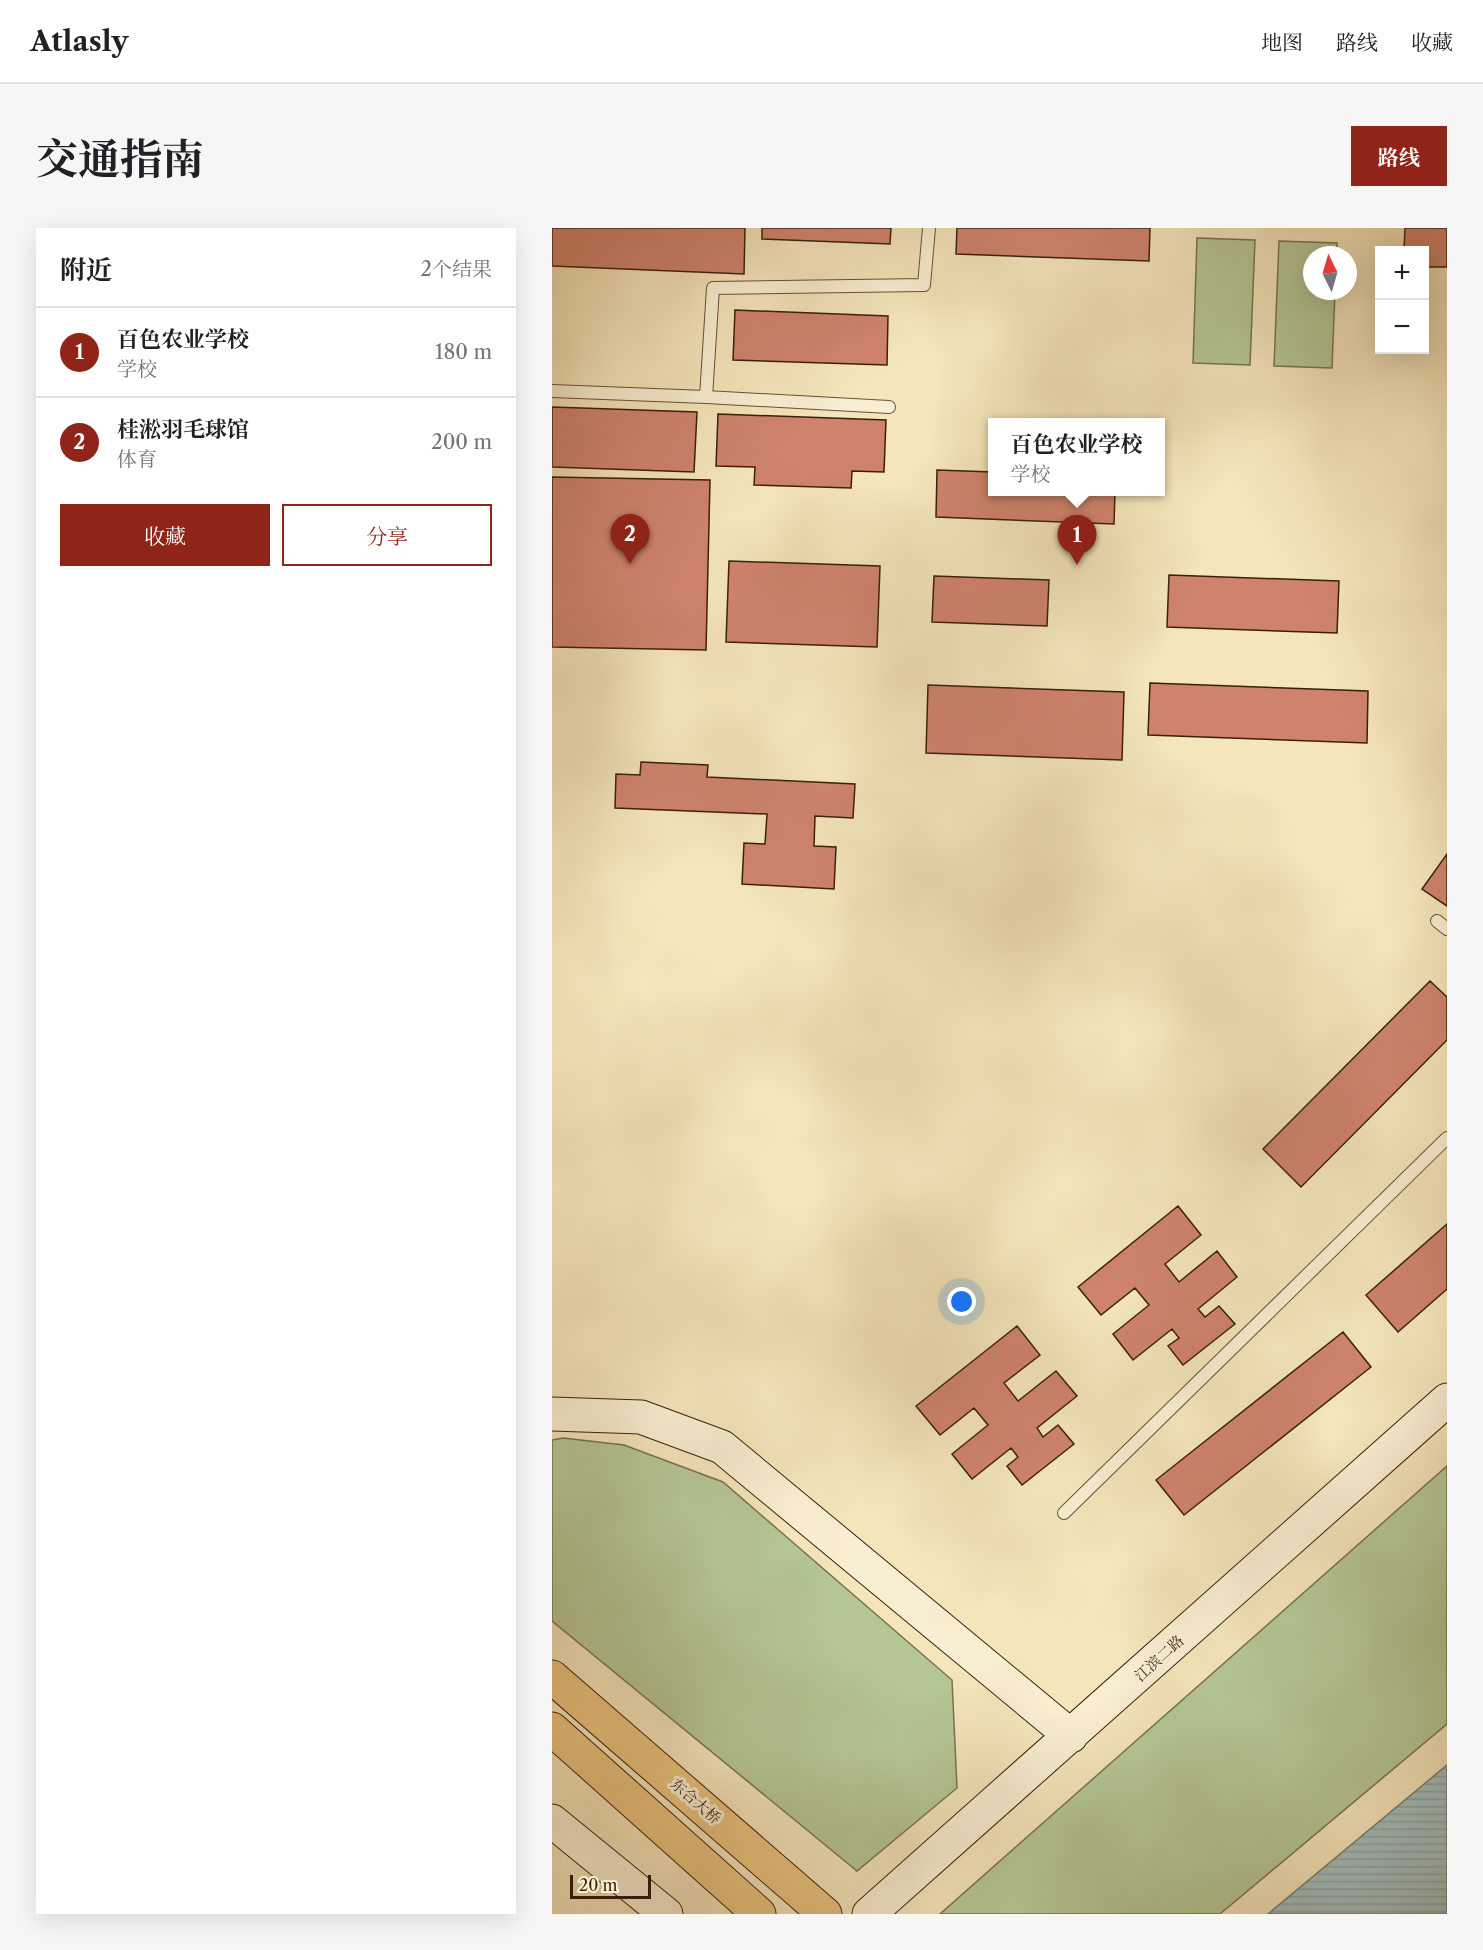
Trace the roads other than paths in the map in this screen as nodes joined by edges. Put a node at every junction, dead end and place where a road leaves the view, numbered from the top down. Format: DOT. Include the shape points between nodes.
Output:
graph roads {
  1 [pos="929,228"];
  2 [pos="552,391"];
  3 [pos="706,397"];
  4 [pos="889,407"];
  5 [pos="1437,921"];
  6 [pos="1447,929"];
  7 [pos="1447,1138"];
  8 [pos="1447,1400"];
  9 [pos="552,1414"];
  10 [pos="1064,1513"];
  11 [pos="560,1683"];
  12 [pos="552,1729"];
  13 [pos="1071,1736"];
  14 [pos="552,1821"];
  15 [pos="666,1914"];
  16 [pos="759,1914"];
  17 [pos="825,1914"];
  18 [pos="869,1914"];
  1 -- 3 [label="lane" via="924,285 713,288"];
  2 -- 3 [label="lane"];
  3 -- 4 [label="lane"];
  5 -- 6 [label="lane"];
  7 -- 10 [label="lane"];
  8 -- 13 [label="main road, 江滨二路"];
  9 -- 13 [label="main road" via="640,1417 722,1447"];
  11 -- 17 [label="main road, 东合大桥"];
  12 -- 16 [label="main road"];
  13 -- 18 [label="main road, 江滨二路"];
  14 -- 15 [label="main road"];
}
